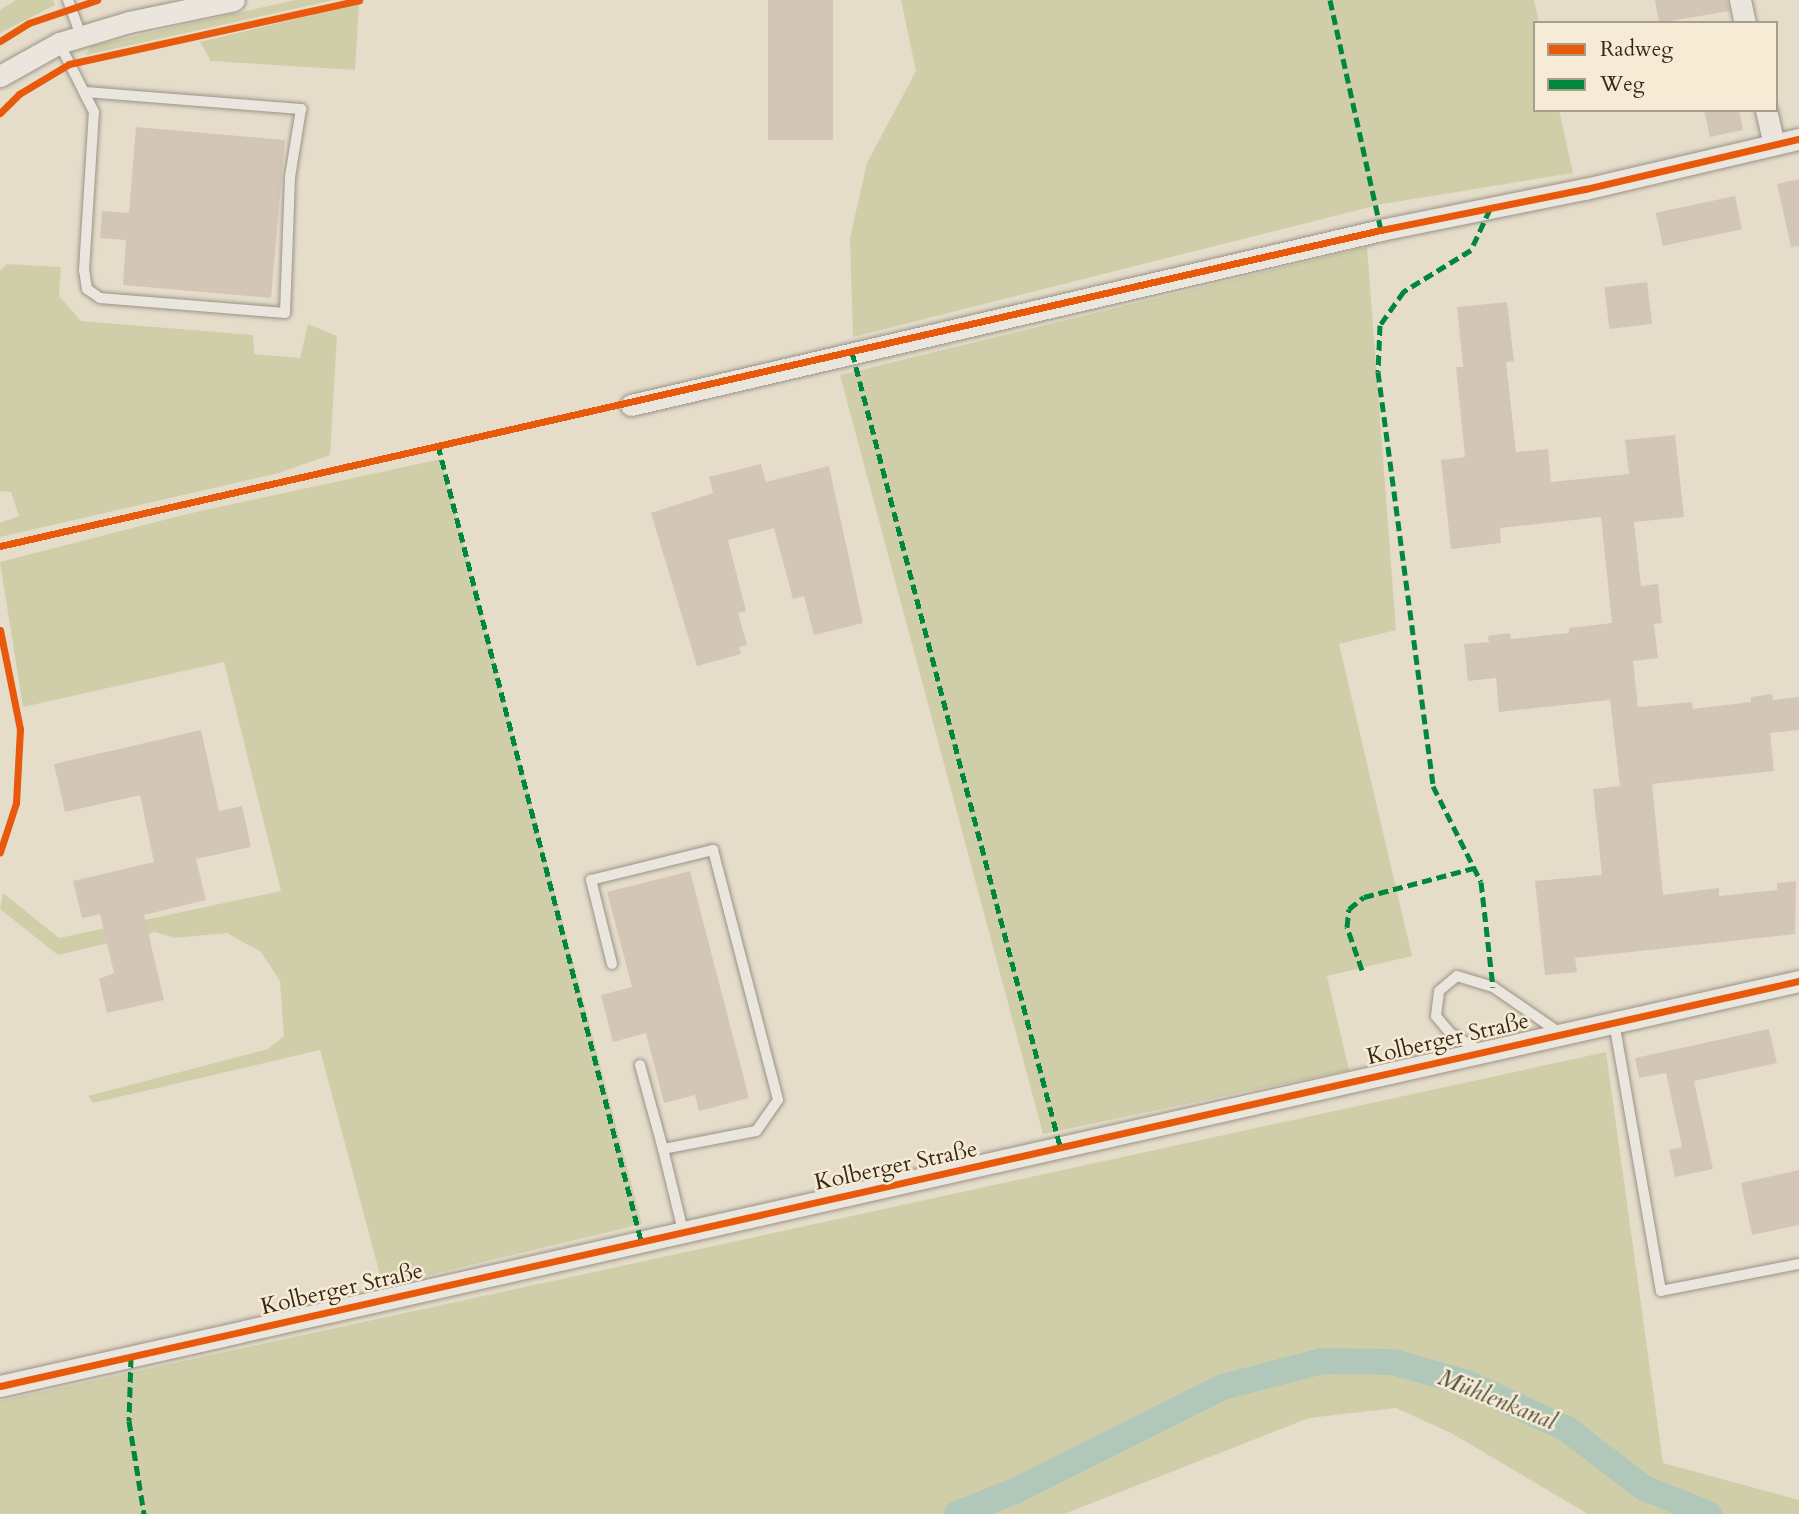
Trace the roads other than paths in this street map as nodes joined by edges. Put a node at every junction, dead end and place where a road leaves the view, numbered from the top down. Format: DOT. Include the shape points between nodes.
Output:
graph roads {
  1 [pos="68,0"];
  2 [pos="233,0"];
  3 [pos="1740,0"];
  4 [pos="1745,21"];
  5 [pos="81,36"];
  6 [pos="59,43"];
  7 [pos="0,76"];
  8 [pos="84,92"];
  9 [pos="1766,112"];
  10 [pos="1799,139"];
  11 [pos="1774,144"];
  12 [pos="631,405"];
  13 [pos="612,964"];
  14 [pos="1799,981"];
  15 [pos="1614,1021"];
  16 [pos="1560,1033"];
  17 [pos="1481,1051"];
  18 [pos="640,1065"];
  19 [pos="663,1149"];
  20 [pos="683,1231"];
  21 [pos="1799,1264"];
  22 [pos="0,1386"];
  1 -- 5 [label="lane"];
  2 -- 5 [label="street"];
  3 -- 4 [label="street"];
  5 -- 6 [label="street"];
  6 -- 7 [label="street"];
  6 -- 8 [label="lane"];
  8 -- 8 [label="lane" via="302,109 290,177 285,313 100,298 87,289 84,270 94,112"];
  9 -- 11 [label="street"];
  10 -- 11 [label="street"];
  11 -- 12 [label="street" via="1585,189 1354,236"];
  13 -- 19 [label="lane" via="591,880 713,850 778,1100 756,1131"];
  14 -- 15 [label="street, Kolberger Straße"];
  15 -- 16 [label="street, Kolberger Straße"];
  15 -- 21 [label="lane" via="1661,1291"];
  16 -- 17 [label="street, Kolberger Straße"];
  16 -- 17 [label="lane" via="1493,987 1457,976 1439,990 1436,1016 1451,1034"];
  17 -- 20 [label="street, Kolberger Straße" via="1061,1150"];
  18 -- 19 [label="lane"];
  19 -- 20 [label="lane"];
  20 -- 22 [label="street, Kolberger Straße"];
}
